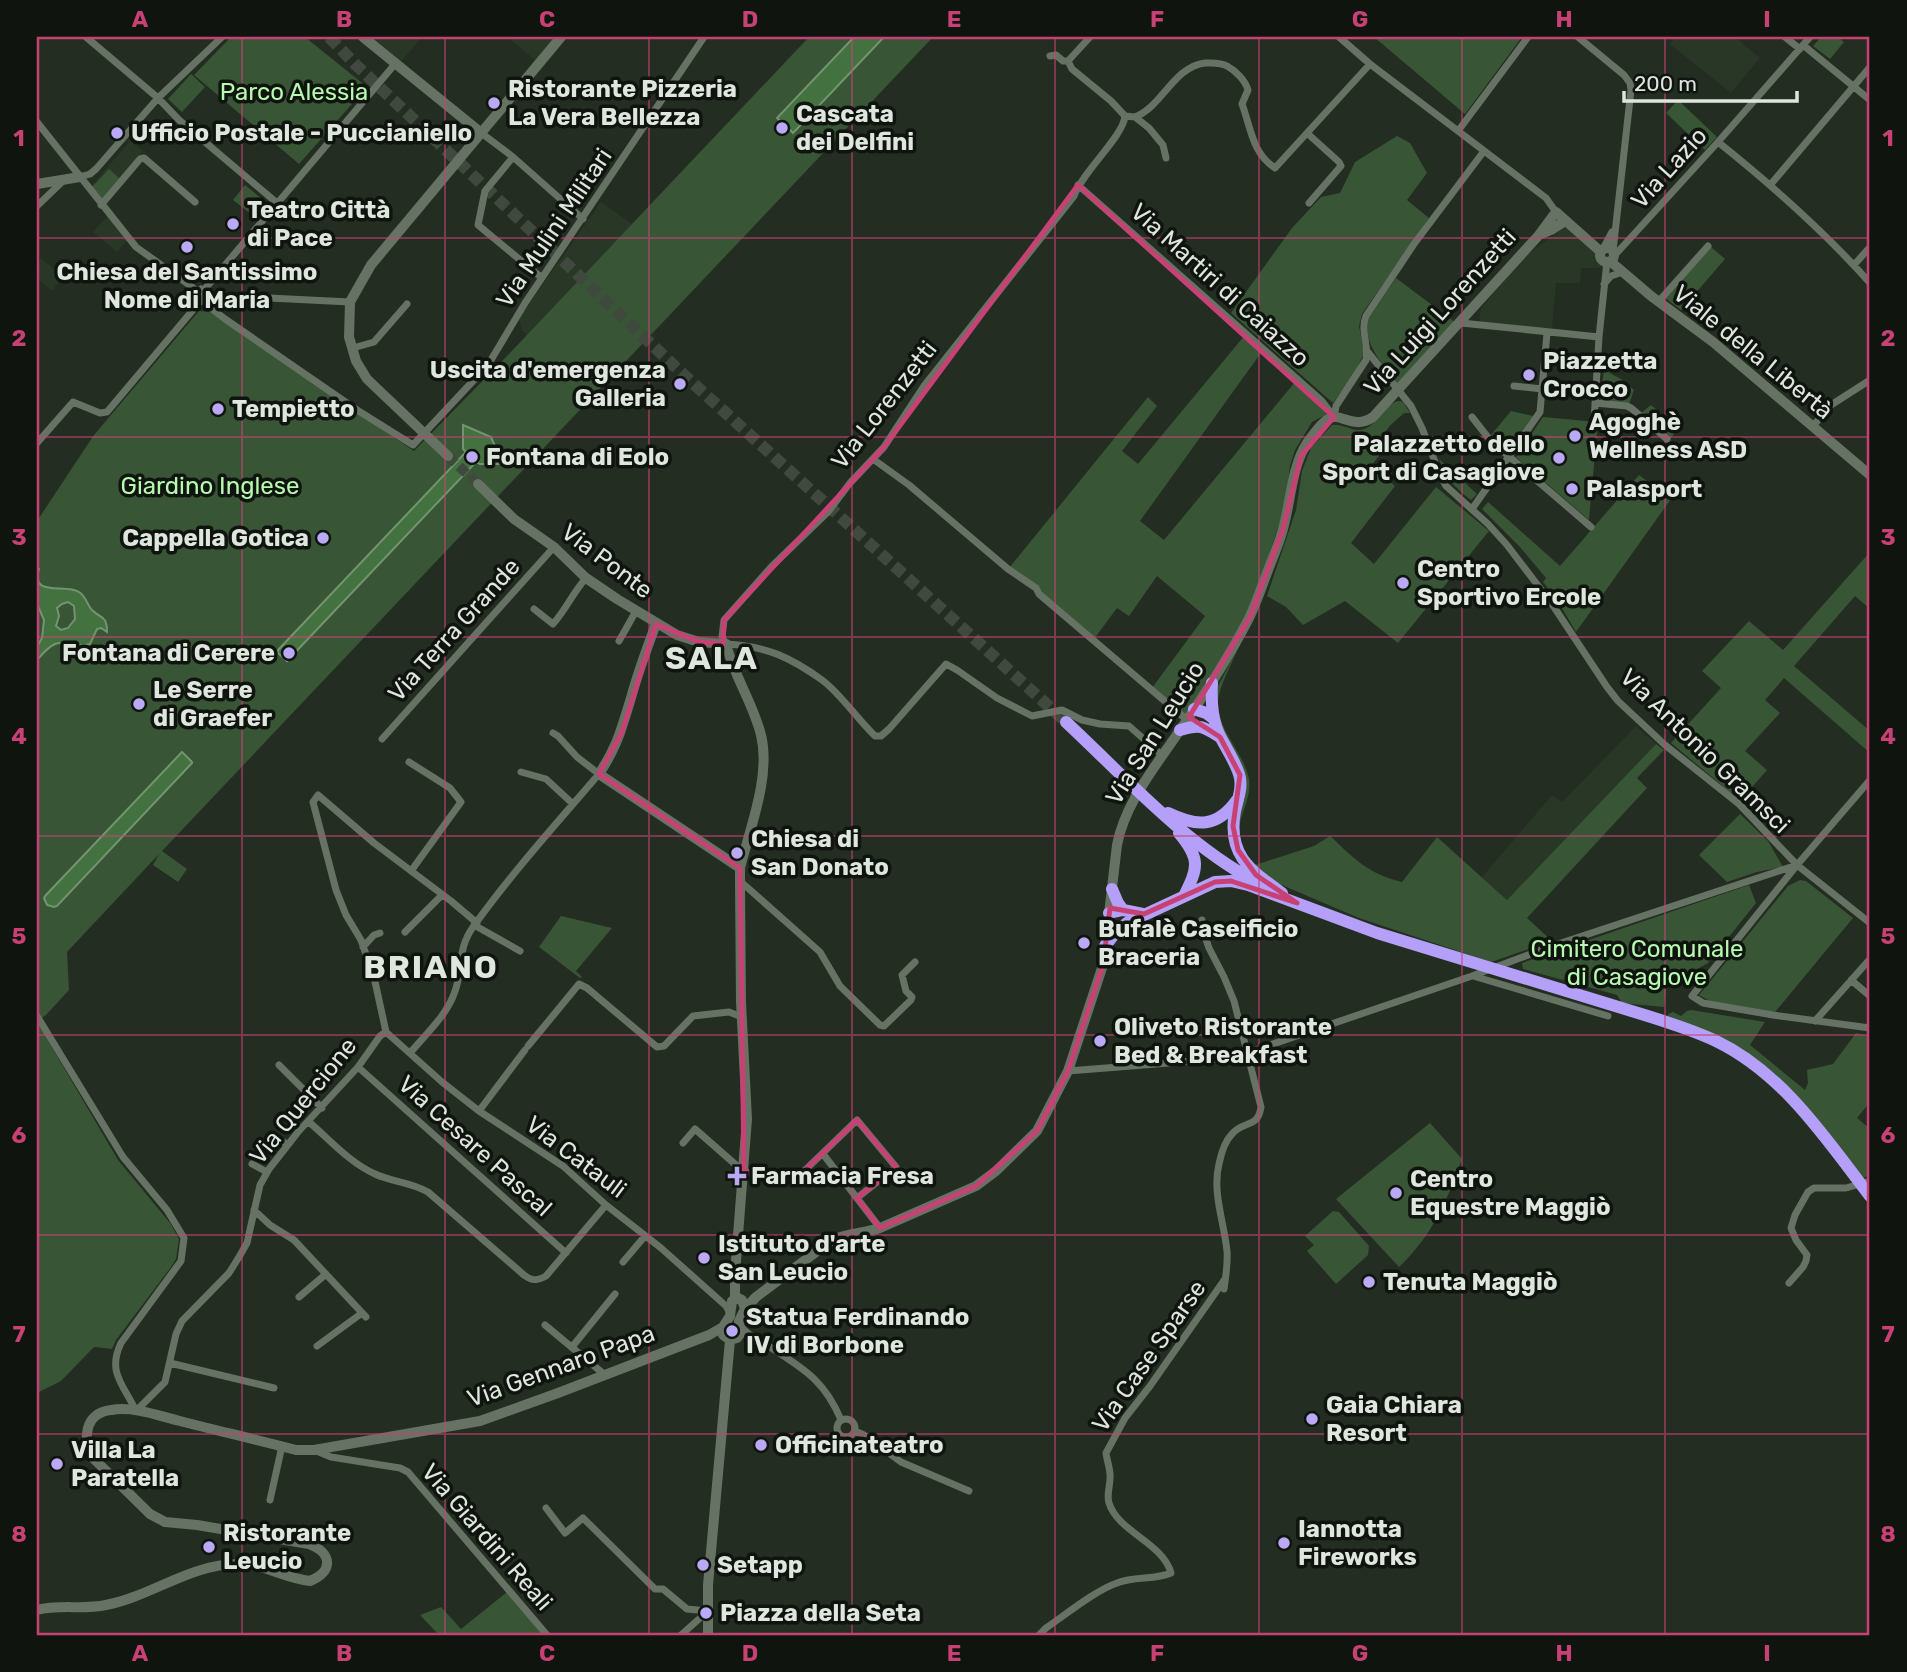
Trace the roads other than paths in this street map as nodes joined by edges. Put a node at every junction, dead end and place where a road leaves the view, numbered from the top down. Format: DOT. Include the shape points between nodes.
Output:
graph roads {
  1 [pos="86,37"];
  2 [pos="222,37"];
  3 [pos="363,37"];
  4 [pos="561,37"];
  5 [pos="704,37"];
  6 [pos="1090,37"];
  7 [pos="1339,37"];
  8 [pos="1528,37"];
  9 [pos="1578,37"];
  10 [pos="1785,37"];
  11 [pos="1810,37"];
  12 [pos="1801,47"];
  13 [pos="1050,56"];
  14 [pos="1068,61"];
  15 [pos="395,64"];
  16 [pos="1370,64"];
  17 [pos="1870,67"];
  18 [pos="1854,87"];
  19 [pos="158,98"];
  20 [pos="1870,100"];
  21 [pos="1125,116"];
  22 [pos="1135,117"];
  23 [pos="37,122"];
  24 [pos="1458,131"];
  25 [pos="480,132"];
  26 [pos="1307,133"];
  27 [pos="1718,142"];
  28 [pos="1484,151"];
  29 [pos="513,157"];
  30 [pos="1166,158"];
  31 [pos="80,177"];
  32 [pos="67,178"];
  33 [pos="37,184"];
  34 [pos="1771,184"];
  35 [pos="1078,185"];
  36 [pos="195,202"];
  37 [pos="1309,202"];
  38 [pos="277,203"];
  39 [pos="101,205"];
  40 [pos="37,206"];
  41 [pos="1556,212"];
  42 [pos="583,219"];
  43 [pos="1565,221"];
  44 [pos="1615,225"];
  45 [pos="1639,230"];
  46 [pos="1539,235"];
  47 [pos="1707,246"];
  48 [pos="1870,247"];
  49 [pos="1606,252"];
  50 [pos="1854,265"];
  51 [pos="1623,272"];
  52 [pos="542,278"];
  53 [pos="1870,283"];
  54 [pos="1604,285"];
  55 [pos="203,293"];
  56 [pos="1659,301"];
  57 [pos="350,302"];
  58 [pos="407,304"];
  59 [pos="1474,306"];
  60 [pos="1461,323"];
  61 [pos="1482,325"];
  62 [pos="1547,333"];
  63 [pos="1599,337"];
  64 [pos="353,348"];
  65 [pos="1367,351"];
  66 [pos="1870,380"];
  67 [pos="1514,386"];
  68 [pos="1542,389"];
  69 [pos="1399,390"];
  70 [pos="1595,403"];
  71 [pos="1334,417"];
  72 [pos="1472,417"];
  73 [pos="1594,421"];
  74 [pos="1813,426"];
  75 [pos="424,432"];
  76 [pos="1667,439"];
  77 [pos="37,443"];
  78 [pos="448,456"];
  79 [pos="1510,456"];
  80 [pos="873,459"];
  81 [pos="1870,475"];
  82 [pos="478,484"];
  83 [pos="1472,509"];
  84 [pos="1591,527"];
  85 [pos="554,547"];
  86 [pos="586,578"];
  87 [pos="534,609"];
  88 [pos="636,611"];
  89 [pos="656,624"];
  90 [pos="619,641"];
  91 [pos="726,644"];
  92 [pos="1212,683"];
  93 [pos="1187,720"];
  94 [pos="1066,722"];
  95 [pos="1208,723"];
  96 [pos="553,733"];
  97 [pos="382,739"];
  98 [pos="1163,755"];
  99 [pos="409,762"];
  100 [pos="521,772"];
  101 [pos="599,774"];
  102 [pos="1870,780"];
  103 [pos="1238,798"];
  104 [pos="573,804"];
  105 [pos="1155,807"];
  106 [pos="1782,850"];
  107 [pos="1797,865"];
  108 [pos="740,868"];
  109 [pos="1786,869"];
  110 [pos="411,871"];
  111 [pos="740,881"];
  112 [pos="1112,889"];
  113 [pos="442,895"];
  114 [pos="1184,896"];
  115 [pos="1297,903"];
  116 [pos="1110,913"];
  117 [pos="1125,916"];
  118 [pos="1868,918"];
  119 [pos="1202,920"];
  120 [pos="475,924"];
  121 [pos="405,932"];
  122 [pos="380,933"];
  123 [pos="1105,946"];
  124 [pos="363,947"];
  125 [pos="520,951"];
  126 [pos="1870,959"];
  127 [pos="915,962"];
  128 [pos="1472,976"];
  129 [pos="1852,980"];
  130 [pos="1870,996"];
  131 [pos="741,1002"];
  132 [pos="729,1012"];
  133 [pos="37,1016"];
  134 [pos="1608,1016"];
  135 [pos="742,1017"];
  136 [pos="1815,1021"];
  137 [pos="1870,1028"];
  138 [pos="386,1032"];
  139 [pos="410,1053"];
  140 [pos="1246,1053"];
  141 [pos="279,1065"];
  142 [pos="358,1067"];
  143 [pos="1068,1071"];
  144 [pos="322,1108"];
  145 [pos="479,1111"];
  146 [pos="309,1122"];
  147 [pos="683,1143"];
  148 [pos="288,1145"];
  149 [pos="260,1147"];
  150 [pos="823,1154"];
  151 [pos="252,1164"];
  152 [pos="267,1172"];
  153 [pos="744,1172"];
  154 [pos="1870,1190"];
  155 [pos="857,1198"];
  156 [pos="606,1205"];
  157 [pos="254,1210"];
  158 [pos="880,1228"];
  159 [pos="645,1236"];
  160 [pos="566,1253"];
  161 [pos="623,1262"];
  162 [pos="326,1274"];
  163 [pos="1225,1279"];
  164 [pos="1789,1283"];
  165 [pos="1224,1289"];
  166 [pos="615,1294"];
  167 [pos="715,1296"];
  168 [pos="299,1297"];
  169 [pos="738,1302"];
  170 [pos="730,1313"];
  171 [pos="545,1325"];
  172 [pos="731,1333"];
  173 [pos="317,1346"];
  174 [pos="572,1347"];
  175 [pos="170,1363"];
  176 [pos="605,1375"];
  177 [pos="274,1388"];
  178 [pos="136,1410"];
  179 [pos="841,1420"];
  180 [pos="855,1432"];
  181 [pos="282,1446"];
  182 [pos="314,1450"];
  183 [pos="969,1491"];
  184 [pos="270,1500"];
  185 [pos="546,1508"];
  186 [pos="37,1610"];
  187 [pos="708,1611"];
  188 [pos="547,1635"];
  189 [pos="681,1635"];
  190 [pos="708,1635"];
  191 [pos="1039,1635"];
  1 -- 19 [label="street"];
  2 -- 19 [label="street"];
  3 -- 15 [label="street"];
  4 -- 25 [label="street"];
  5 -- 42 [label="street, Via Mulini Militari"];
  6 -- 14 [label="street"];
  7 -- 16 [label="street"];
  8 -- 24 [label="street"];
  9 -- 44 [label="street" via="1630,83"];
  10 -- 12 [label="street"];
  11 -- 12 [label="street, Via Lazio"];
  12 -- 18 [label="street"];
  12 -- 27 [label="street, Via Lazio"];
  13 -- 14 [label="street"];
  14 -- 21 [label="street"];
  15 -- 25 [label="street"];
  15 -- 38 [label="street"];
  16 -- 24 [label="street"];
  16 -- 26 [label="street"];
  17 -- 18 [label="street"];
  18 -- 20 [label="street"];
  18 -- 34 [label="street"];
  19 -- 31 [label="street" via="96,169"];
  19 -- 38 [label="street"];
  21 -- 22 [label="street"];
  21 -- 35 [label="street, Via Lorenzetti"];
  22 -- 26 [label="street" via="1188,69 1214,62 1234,70 1246,83 1248,90 1241,104 1256,149 1266,162 1275,168"];
  22 -- 30 [label="street" via="1160,139"];
  23 -- 31 [label="street"];
  24 -- 28 [label="street"];
  25 -- 29 [label="street"];
  25 -- 57 [label="street" via="371,265"];
  26 -- 37 [label="street" via="1341,166"];
  27 -- 34 [label="street"];
  27 -- 45 [label="street, Via Lazio"];
  28 -- 41 [label="street" via="1546,198"];
  28 -- 65 [label="street" via="1366,316"];
  29 -- 42 [label="street"];
  29 -- 52 [label="street" via="485,191 478,225"];
  31 -- 32 [label="street"];
  31 -- 39 [label="street"];
  32 -- 33 [label="street"];
  32 -- 40 [label="street"];
  34 -- 50 [label="street"];
  35 -- 71 [label="street, Via Martiri di Caiazzo" via="1321,400"];
  35 -- 80 [label="street, Via Lorenzetti"];
  36 -- 39 [label="street" via="144,158"];
  38 -- 55 [label="street"];
  39 -- 55 [label="street" via="136,247"];
  41 -- 43 [label="street, Viale della Libertà"];
  41 -- 46 [label="street"];
  42 -- 52 [label="street, Via Mulini Militari"];
  43 -- 46 [label="street"];
  43 -- 49 [label="street, Viale della Libertà"];
  44 -- 45 [label="street, Via Lazio" via="1625,233"];
  44 -- 49 [label="street"];
  45 -- 49 [label="street, Via Lazio"];
  46 -- 59 [label="street, Via Luigi Lorenzetti"];
  47 -- 56 [label="street"];
  48 -- 50 [label="street"];
  49 -- 51 [label="street, Viale della Libertà"];
  49 -- 54 [label="street"];
  50 -- 53 [label="street"];
  51 -- 54 [label="street"];
  51 -- 56 [label="street, Viale della Libertà"];
  52 -- 75 [label="street, Via Mulini Militari" via="488,365"];
  54 -- 63 [label="street"];
  55 -- 57 [label="street"];
  55 -- 75 [label="street, Via Mulini Militari" via="207,305 357,410 413,445"];
  55 -- 77 [label="street" via="107,412 73,402"];
  56 -- 74 [label="street, Viale della Libertà"];
  57 -- 64 [label="street"];
  58 -- 64 [label="street" via="374,342"];
  59 -- 60 [label="street, Via Luigi Lorenzetti"];
  59 -- 61 [label="street"];
  60 -- 61 [label="street"];
  60 -- 69 [label="street, Via Luigi Lorenzetti"];
  61 -- 62 [label="street"];
  62 -- 63 [label="street"];
  62 -- 68 [label="street"];
  63 -- 70 [label="street"];
  64 -- 75 [label="street" via="367,379"];
  65 -- 69 [label="street, Via Antonio Gramsci"];
  65 -- 71 [label="street" via="1366,360 1336,405"];
  66 -- 74 [label="street" via="1831,405"];
  67 -- 68 [label="street"];
  68 -- 79 [label="street" via="1540,412"];
  69 -- 71 [label="street, Via Luigi Lorenzetti" via="1367,422"];
  69 -- 83 [label="street, Via Antonio Gramsci" via="1423,428 1446,486"];
  70 -- 73 [label="street"];
  70 -- 76 [label="street" via="1627,406"];
  71 -- 92 [label="street, Via San Leucio" via="1321,426 1301,456 1283,529 1250,618"];
  72 -- 79 [label="street"];
  74 -- 81 [label="street, Viale della Libertà"];
  75 -- 78 [label="street"];
  79 -- 83 [label="street"];
  79 -- 84 [label="street"];
  80 -- 91 [label="street, Via Lorenzetti" via="724,620"];
  80 -- 93 [label="street" via="1036,588"];
  82 -- 85 [label="street, Via Ponte" via="514,519"];
  83 -- 106 [label="street, Via Antonio Gramsci" via="1534,579 1618,701 1740,804"];
  85 -- 86 [label="street, Via Ponte"];
  85 -- 97 [label="street, Via Terra Grande"];
  86 -- 87 [label="street" via="553,624"];
  86 -- 88 [label="street, Via Ponte"];
  88 -- 89 [label="street, Via Ponte"];
  88 -- 90 [label="street"];
  89 -- 91 [label="street, Via Ponte" via="699,642"];
  89 -- 101 [label="street" via="622,732"];
  91 -- 98 [label="street" via="779,653 793,660 822,680 875,736 888,729 946,664 1032,716 1062,710 1082,720 1129,726"];
  91 -- 108 [label="street" via="762,738 761,789"];
  92 -- 93 [label="street, Via San Leucio"];
  92 -- 95 [label="highway"];
  93 -- 95 [label="highway" via="1193,726"];
  93 -- 95 [label="highway" via="1206,713"];
  93 -- 98 [label="street, Via San Leucio"];
  94 -- 105 [label="highway"];
  95 -- 103 [label="highway" via="1240,775"];
  96 -- 101 [label="street"];
  98 -- 112 [label="street, Via San Leucio" via="1120,831"];
  99 -- 110 [label="street" via="450,788 461,802"];
  100 -- 104 [label="street" via="546,779"];
  101 -- 104 [label="street"];
  101 -- 108 [label="street"];
  102 -- 107 [label="street"];
  103 -- 105 [label="highway" via="1220,818 1205,823 1191,823"];
  103 -- 115 [label="highway" via="1233,838 1238,850 1256,875"];
  104 -- 120 [label="street"];
  105 -- 114 [label="highway" via="1183,839 1195,862 1195,874"];
  105 -- 115 [label="highway" via="1227,864"];
  106 -- 107 [label="street, Via Antonio Gramsci"];
  106 -- 109 [label="street"];
  107 -- 109 [label="street"];
  107 -- 118 [label="street"];
  107 -- 136 [label="street" via="1692,996 1703,1003"];
  108 -- 111 [label="street"];
  109 -- 128 [label="street"];
  110 -- 113 [label="street"];
  110 -- 124 [label="street" via="318,795 314,808 336,890"];
  111 -- 127 [label="street" via="820,952 840,986 880,1025 911,1000 902,975"];
  111 -- 131 [label="street"];
  112 -- 116 [label="street, Via San Leucio"];
  112 -- 117 [label="highway"];
  113 -- 120 [label="street"];
  113 -- 121 [label="street"];
  114 -- 115 [label="highway" via="1215,882 1231,881"];
  114 -- 117 [label="highway" via="1144,914"];
  115 -- 154 [label="highway" via="1718,1042 1791,1097"];
  116 -- 117 [label="highway"];
  116 -- 123 [label="street, Via San Leucio"];
  117 -- 123 [label="highway"];
  119 -- 140 [label="street" via="1209,948 1234,1001"];
  120 -- 125 [label="street"];
  120 -- 139 [label="street" via="461,952 451,1002"];
  122 -- 124 [label="street"];
  123 -- 143 [label="street, Via San Leucio"];
  124 -- 138 [label="street"];
  126 -- 129 [label="street"];
  128 -- 134 [label="street"];
  128 -- 140 [label="street"];
  129 -- 130 [label="street"];
  129 -- 136 [label="street"];
  131 -- 132 [label="street"];
  131 -- 135 [label="street"];
  132 -- 135 [label="street"];
  132 -- 145 [label="street" via="692,1016 664,1046 657,1047 579,984"];
  133 -- 178 [label="street" via="123,1157 184,1238 181,1261 115,1356 114,1368"];
  135 -- 153 [label="street" via="747,1119"];
  136 -- 137 [label="street"];
  138 -- 139 [label="street, Via Catauli"];
  138 -- 142 [label="street, Via Quercione"];
  139 -- 145 [label="street, Via Catauli"];
  140 -- 143 [label="street" via="1232,1058"];
  140 -- 163 [label="street" via="1261,1107 1257,1121 1233,1132 1219,1163"];
  141 -- 144 [label="street"];
  142 -- 144 [label="street, Via Quercione"];
  142 -- 160 [label="street, Via Cesare Pascal"];
  143 -- 158 [label="street, Via San Leucio" via="1037,1131 996,1171 976,1186"];
  144 -- 146 [label="street, Via Quercione"];
  145 -- 156 [label="street, Via Catauli" via="562,1166"];
  146 -- 148 [label="street, Via Quercione"];
  146 -- 160 [label="street" via="375,1174 428,1192 528,1279 538,1281 546,1276"];
  147 -- 153 [label="street" via="695,1129"];
  148 -- 149 [label="street" via="264,1142"];
  148 -- 152 [label="street, Via Quercione"];
  150 -- 153 [label="street" via="800,1175"];
  150 -- 155 [label="street"];
  150 -- 155 [label="street" via="857,1120 896,1167"];
  151 -- 152 [label="street"];
  152 -- 157 [label="street, Via Quercione"];
  153 -- 169 [label="street" via="735,1274"];
  154 -- 164 [label="street" via="1814,1188 1808,1192 1791,1228 1806,1261"];
  155 -- 158 [label="street"];
  156 -- 159 [label="street, Via Catauli"];
  156 -- 160 [label="street"];
  157 -- 162 [label="street" via="294,1240"];
  157 -- 175 [label="street, Via Quercione" via="247,1244 239,1257 178,1327"];
  158 -- 169 [label="street, Via San Leucio" via="839,1236 756,1297"];
  159 -- 161 [label="street"];
  159 -- 167 [label="street, Via Catauli"];
  162 -- 168 [label="street"];
  162 -- 173 [label="street" via="364,1315"];
  163 -- 165 [label="street"];
  163 -- 191 [label="street, Via Case Sparse" via="1125,1418 1106,1454 1113,1510 1162,1557 1171,1573 1113,1584"];
  166 -- 174 [label="street"];
  167 -- 169 [label="street, Via Catauli"];
  167 -- 170 [label="street, Via Catauli"];
  169 -- 170 [label="street"];
  169 -- 172 [label="street" via="741,1315"];
  170 -- 172 [label="street"];
  171 -- 174 [label="street"];
  172 -- 176 [label="street, Via Gennaro Papa" via="709,1335"];
  172 -- 179 [label="street" via="752,1336 798,1366 822,1386"];
  172 -- 187 [label="street"];
  174 -- 176 [label="street"];
  175 -- 177 [label="street"];
  175 -- 178 [label="street, Via Quercione" via="165,1382"];
  176 -- 182 [label="street, Via Gennaro Papa" via="480,1421"];
  178 -- 181 [label="street, Via Gennaro Papa"];
  178 -- 186 [label="street, Via Gennaro Papa" via="100,1413 86,1435 94,1459 150,1514 165,1522 309,1544 327,1559 324,1573 310,1581 253,1564 217,1565 105,1606"];
  179 -- 180 [label="street" via="852,1421"];
  179 -- 180 [label="street" via="836,1427 841,1436"];
  180 -- 183 [label="street" via="909,1466"];
  181 -- 182 [label="street, Via Gennaro Papa"];
  181 -- 184 [label="street"];
  182 -- 188 [label="street, Via Giardini Reali" via="408,1472"];
  185 -- 187 [label="street" via="565,1533 583,1518 655,1589 663,1588 687,1609"];
  187 -- 189 [label="street"];
  187 -- 190 [label="street"];
}
